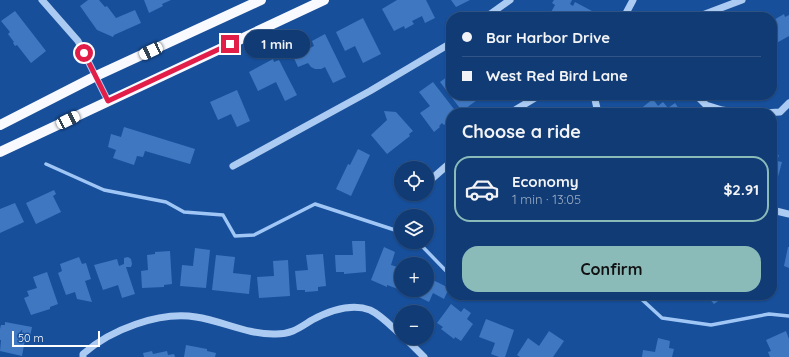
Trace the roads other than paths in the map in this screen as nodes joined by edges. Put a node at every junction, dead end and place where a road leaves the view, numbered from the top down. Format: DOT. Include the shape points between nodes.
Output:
graph roads {
  1 [pos="261,0"];
  2 [pos="324,0"];
  3 [pos="510,0"];
  4 [pos="633,0"];
  5 [pos="742,0"];
  6 [pos="44,1"];
  7 [pos="493,12"];
  8 [pos="627,12"];
  9 [pos="710,12"];
  10 [pos="446,46"];
  11 [pos="96,76"];
  12 [pos="532,100"];
  13 [pos="701,100"];
  14 [pos="108,101"];
  15 [pos="789,103"];
  16 [pos="518,108"];
  17 [pos="716,108"];
  18 [pos="777,112"];
  19 [pos="0,125"];
  20 [pos="0,152"];
  21 [pos="233,166"];
  22 [pos="446,166"];
  23 [pos="434,177"];
  24 [pos="777,211"];
  25 [pos="789,214"];
  26 [pos="394,329"];
  27 [pos="411,345"];
  28 [pos="83,357"];
  29 [pos="424,357"];
  1 -- 11 [label="main road"];
  2 -- 14 [label="main road"];
  3 -- 7 [label="street"];
  4 -- 8 [label="street"];
  5 -- 9 [label="street"];
  6 -- 11 [label="street" via="78,41"];
  10 -- 21 [label="street"];
  11 -- 14 [label="street"];
  11 -- 19 [label="main road"];
  12 -- 16 [label="street"];
  13 -- 17 [label="street"];
  14 -- 20 [label="main road"];
  15 -- 18 [label="street"];
  22 -- 23 [label="street"];
  24 -- 25 [label="street"];
  26 -- 28 [label="street" via="371,310 359,307 326,313 286,334 248,331 196,317 172,315 113,334 96,344"];
  27 -- 29 [label="street"];
}
